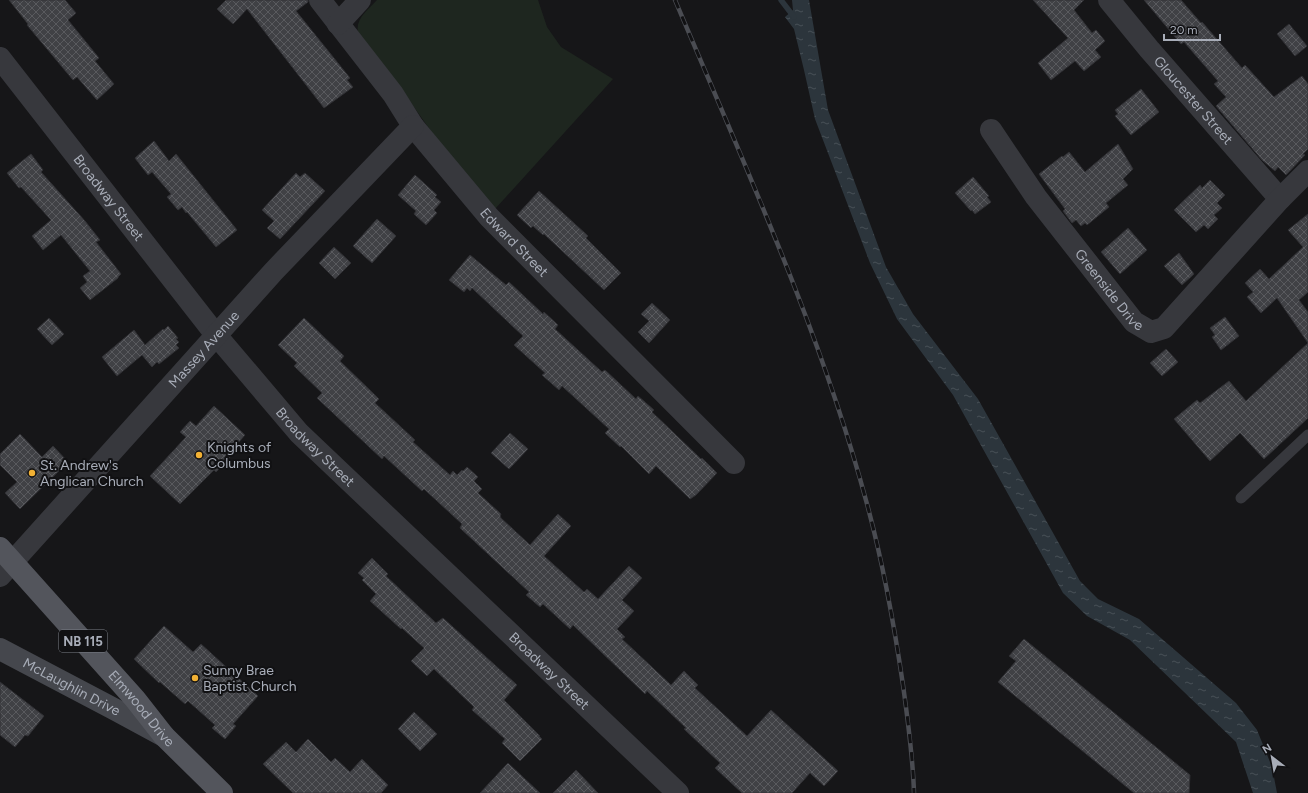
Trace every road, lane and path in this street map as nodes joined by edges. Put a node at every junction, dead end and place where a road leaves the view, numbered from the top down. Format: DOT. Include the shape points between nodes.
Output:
graph roads {
  1 [pos="320,0"];
  2 [pos="360,0"];
  3 [pos="1109,0"];
  4 [pos="338,24"];
  5 [pos="0,58"];
  6 [pos="413,126"];
  7 [pos="991,130"];
  8 [pos="1308,172"];
  9 [pos="1280,199"];
  10 [pos="216,335"];
  11 [pos="1308,435"];
  12 [pos="734,463"];
  13 [pos="1241,498"];
  14 [pos="4,562"];
  15 [pos="0,649"];
  16 [pos="164,736"];
  17 [pos="222,793"];
  18 [pos="678,793"];
  1 -- 4 [label="street, Edward Street"];
  2 -- 4 [label="street"];
  3 -- 9 [label="street, Gloucester Street"];
  4 -- 6 [label="street, Edward Street" via="393,94"];
  5 -- 10 [label="street, Broadway Street"];
  6 -- 10 [label="street, Massey Avenue"];
  6 -- 12 [label="street, Edward Street" via="489,217"];
  7 -- 9 [label="street, Greenside Drive" via="1036,197 1134,322 1151,332 1164,328"];
  8 -- 9 [label="street, Greenside Drive"];
  10 -- 14 [label="street, Massey Avenue"];
  10 -- 18 [label="street, Broadway Street" via="299,433"];
  11 -- 13 [label="lane"];
  14 -- 16 [label="main road, Elmwood Drive / NB 115" via="135,699"];
  15 -- 16 [label="main road, McLaughlin Drive"];
  16 -- 17 [label="main road, Elmwood Drive / NB 115"];
}
